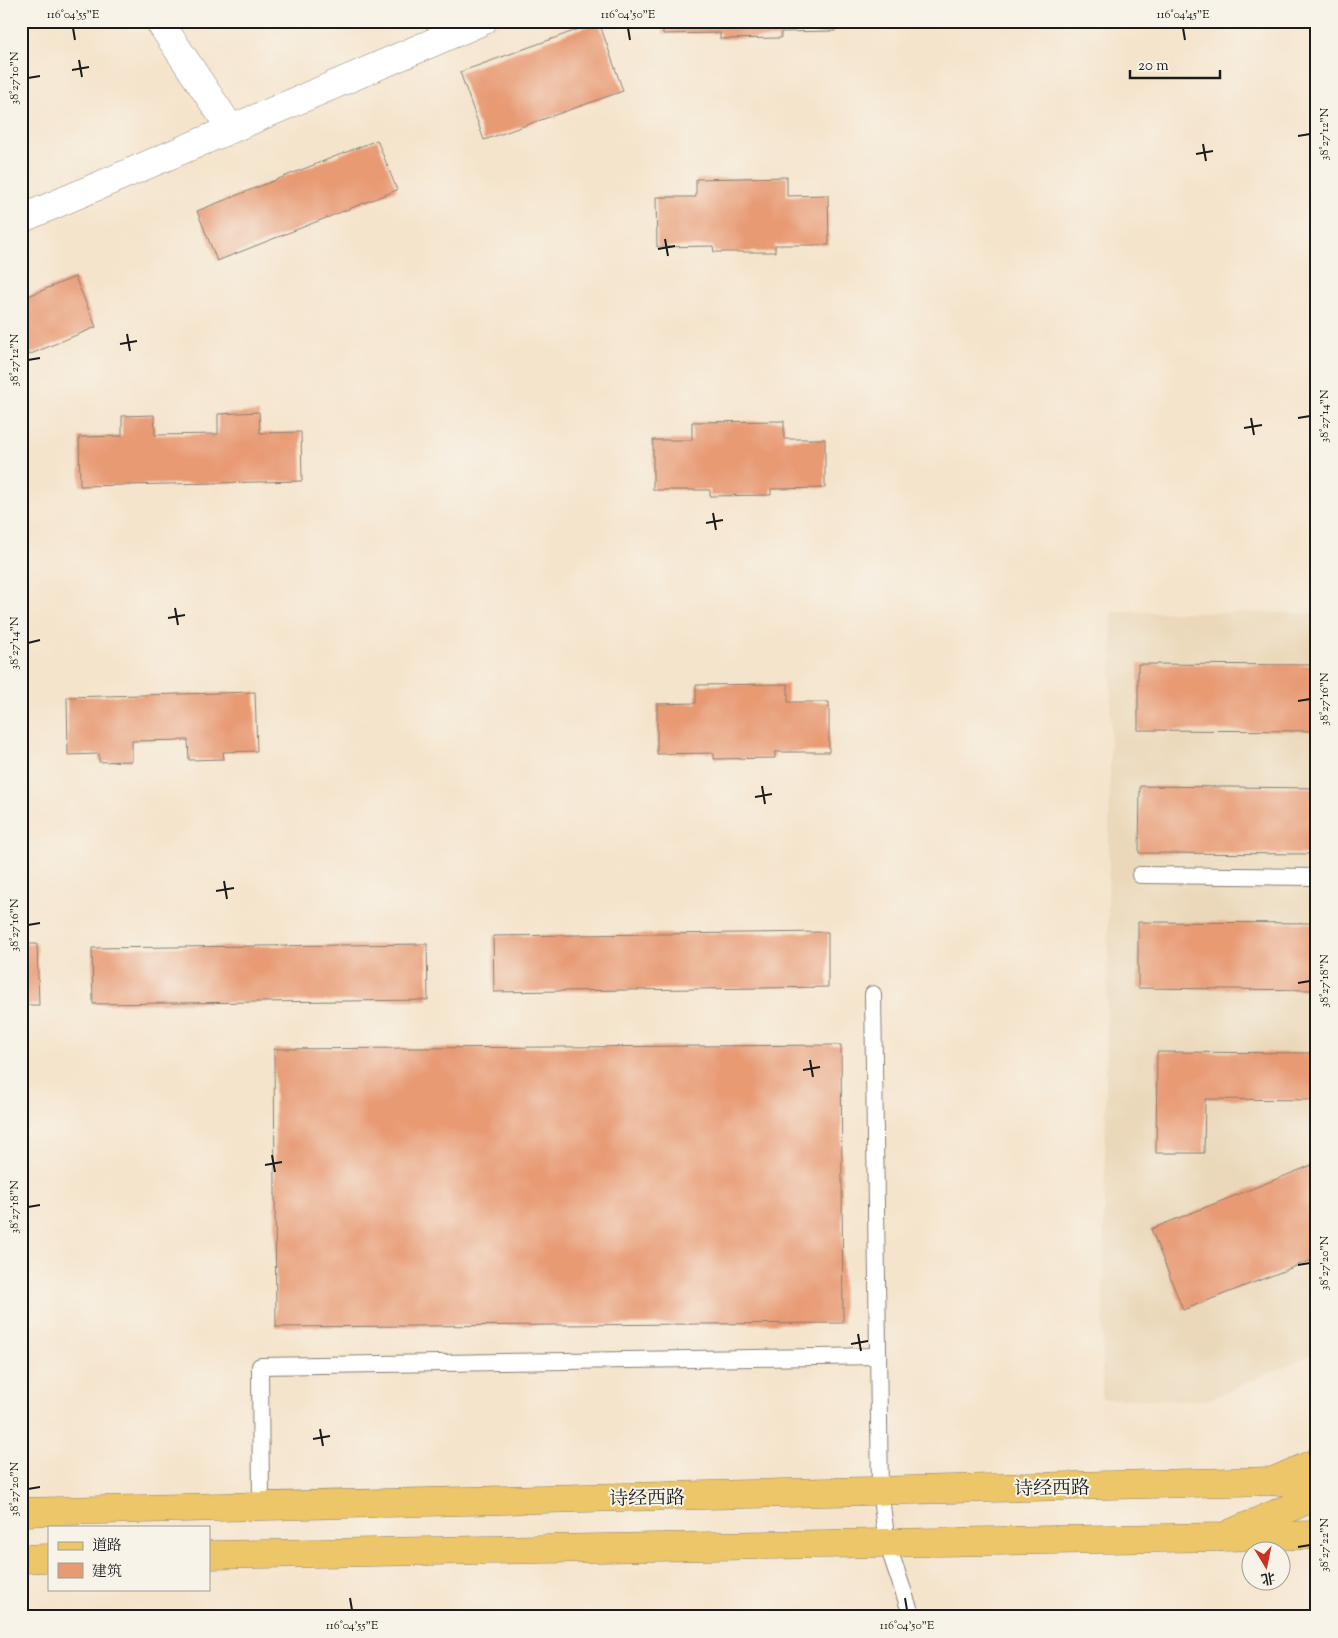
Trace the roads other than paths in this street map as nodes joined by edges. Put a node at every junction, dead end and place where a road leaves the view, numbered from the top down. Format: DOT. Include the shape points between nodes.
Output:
graph roads {
  1 [pos="159,21"];
  2 [pos="483,21"];
  3 [pos="231,129"];
  4 [pos="21,219"];
  5 [pos="1140,875"];
  6 [pos="1317,876"];
  7 [pos="873,994"];
  8 [pos="878,1356"];
  9 [pos="1317,1462"];
  10 [pos="1273,1481"];
  11 [pos="1317,1481"];
  12 [pos="880,1491"];
  13 [pos="1317,1496"];
  14 [pos="261,1506"];
  15 [pos="21,1512"];
  16 [pos="1317,1535"];
  17 [pos="1222,1537"];
  18 [pos="887,1543"];
  19 [pos="210,1555"];
  20 [pos="48,1558"];
  21 [pos="21,1559"];
  22 [pos="912,1617"];
  1 -- 3 [label="street"];
  2 -- 3 [label="street"];
  3 -- 4 [label="street"];
  5 -- 6 [label="lane"];
  7 -- 8 [label="lane"];
  8 -- 12 [label="lane"];
  8 -- 14 [label="lane" via="260,1366"];
  9 -- 10 [label="main road"];
  10 -- 11 [label="main road, 诗经西路"];
  10 -- 12 [label="main road, 诗经西路"];
  12 -- 14 [label="main road, 诗经西路"];
  12 -- 18 [label="lane"];
  13 -- 17 [label="main road"];
  14 -- 15 [label="main road, 诗经西路"];
  16 -- 17 [label="main road"];
  17 -- 18 [label="main road"];
  18 -- 19 [label="main road"];
  18 -- 22 [label="lane"];
  20 -- 21 [label="main road"];
}
